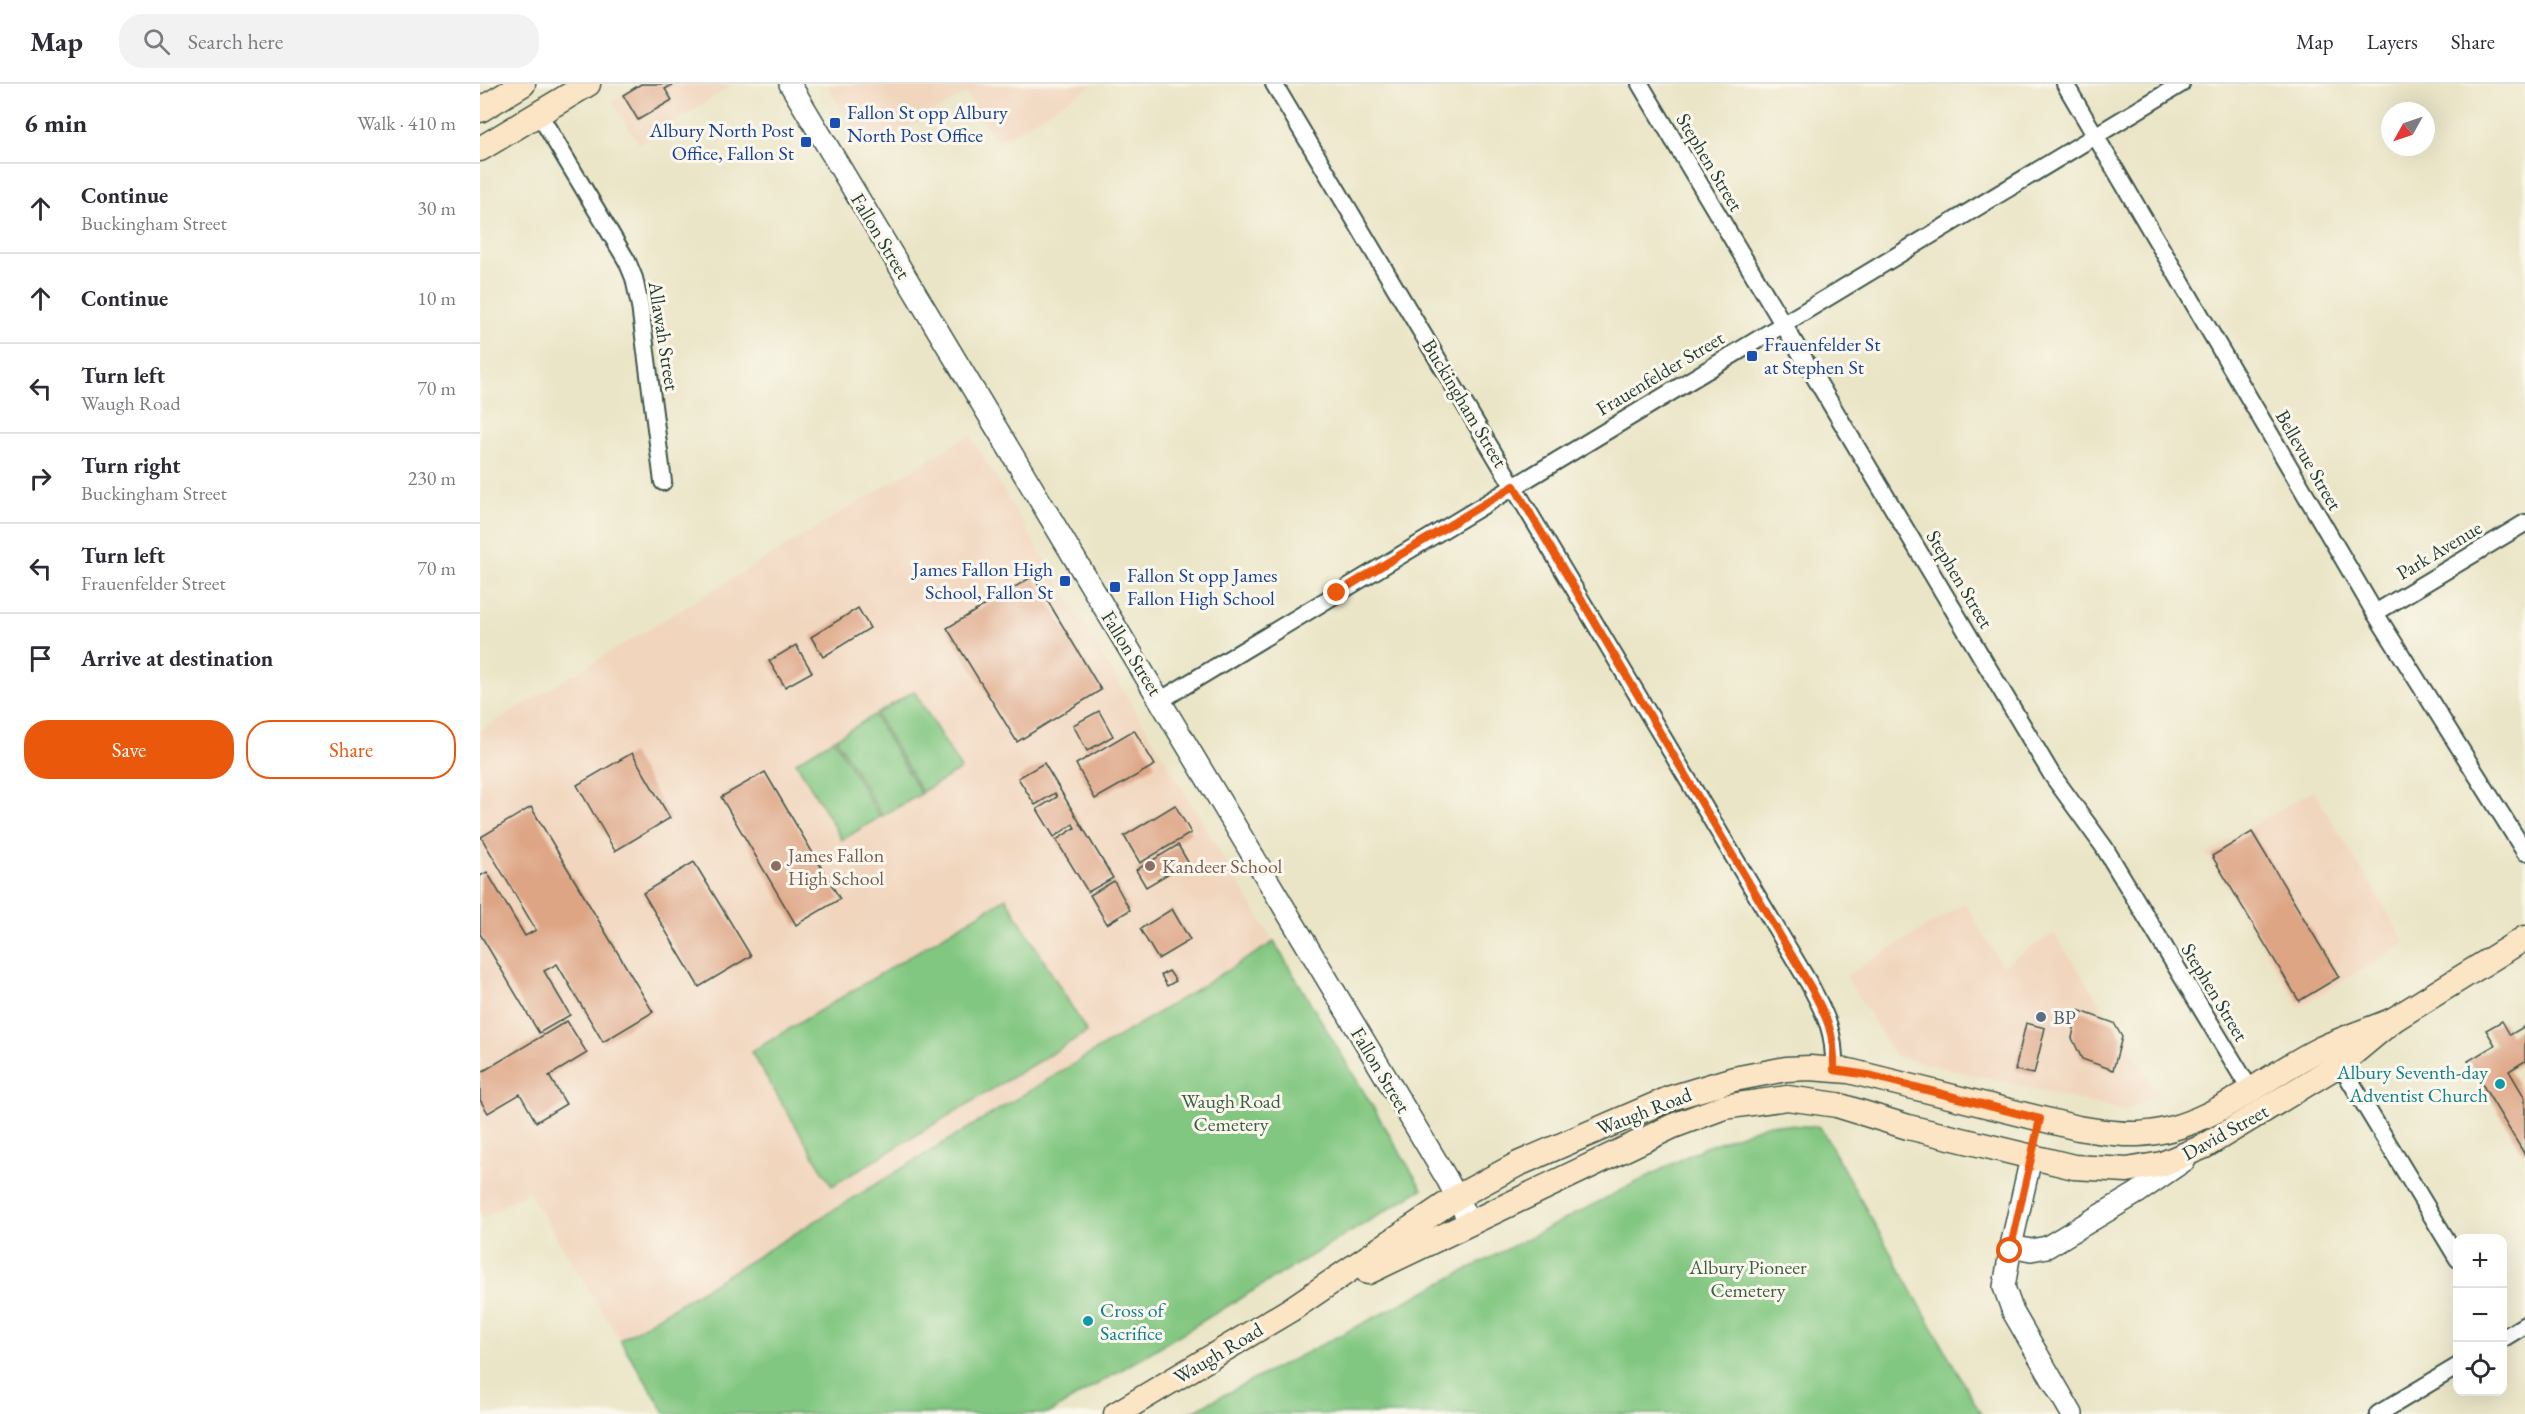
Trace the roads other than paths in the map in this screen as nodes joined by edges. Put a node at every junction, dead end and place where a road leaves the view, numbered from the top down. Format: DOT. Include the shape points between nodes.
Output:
graph roads {
  1 [pos="523,84"];
  2 [pos="588,84"];
  3 [pos="790,84"];
  4 [pos="1274,84"];
  5 [pos="1640,84"];
  6 [pos="2065,84"];
  7 [pos="2181,84"];
  8 [pos="480,110"];
  9 [pos="539,114"];
  10 [pos="2096,136"];
  11 [pos="480,149"];
  12 [pos="1782,323"];
  13 [pos="663,482"];
  14 [pos="1514,486"];
  15 [pos="2525,523"];
  16 [pos="2374,613"];
  17 [pos="1161,700"];
  18 [pos="2525,852"];
  19 [pos="2525,938"];
  20 [pos="2393,1020"];
  21 [pos="2340,1064"];
  22 [pos="1834,1070"];
  23 [pos="2251,1090"];
  24 [pos="2040,1119"];
  25 [pos="2205,1146"];
  26 [pos="2031,1158"];
  27 [pos="1457,1197"];
  28 [pos="1470,1223"];
  29 [pos="2011,1246"];
  30 [pos="2453,1252"];
  31 [pos="1290,1310"];
  32 [pos="2525,1325"];
  33 [pos="2507,1335"];
  34 [pos="2453,1368"];
  35 [pos="2061,1393"];
  36 [pos="1116,1414"];
  37 [pos="2072,1414"];
  38 [pos="2077,1414"];
  39 [pos="2379,1414"];
  1 -- 8 [label="main road"];
  2 -- 9 [label="main road"];
  3 -- 17 [label="street, Fallon Street"];
  4 -- 14 [label="street, Buckingham Street"];
  5 -- 12 [label="street, Stephen Street"];
  6 -- 10 [label="street, Bellevue Street"];
  7 -- 10 [label="street, Frauenfelder Street"];
  9 -- 11 [label="main road"];
  9 -- 13 [label="street, Allawah Street" via="634,278"];
  10 -- 12 [label="street, Frauenfelder Street"];
  10 -- 16 [label="street, Bellevue Street"];
  12 -- 14 [label="street, Frauenfelder Street"];
  12 -- 23 [label="street, Stephen Street" via="2052,775 2104,847"];
  14 -- 17 [label="street, Frauenfelder Street"];
  14 -- 22 [label="street, Buckingham Street" via="1810,986 1829,1022 1835,1044"];
  15 -- 16 [label="street, Park Avenue"];
  16 -- 18 [label="street, Bellevue Street"];
  17 -- 27 [label="street, Fallon Street"];
  19 -- 20 [label="main road, David Street"];
  20 -- 21 [label="main road, David Street"];
  20 -- 23 [label="main road, David Street" via="2320,1050"];
  21 -- 25 [label="main road, David Street"];
  21 -- 30 [label="street"];
  22 -- 24 [label="main road, Waugh Road" via="1868,1075"];
  22 -- 27 [label="main road, Waugh Road" via="1786,1069 1734,1079 1671,1098 1518,1164"];
  23 -- 24 [label="main road, David Street" via="2206,1115 2163,1131 2112,1133"];
  24 -- 26 [label="main road"];
  25 -- 26 [label="main road, David Street" via="2162,1164 2127,1170 2085,1169"];
  25 -- 29 [label="street" via="2047,1247 2031,1250"];
  26 -- 28 [label="main road, Waugh Road" via="1837,1105 1787,1098 1724,1107 1673,1126"];
  26 -- 29 [label="street"];
  27 -- 28 [label="street, Fallon Street"];
  27 -- 31 [label="main road, Waugh Road"];
  28 -- 31 [label="main road, Waugh Road"];
  29 -- 35 [label="street" via="2004,1281 2007,1300"];
  31 -- 36 [label="main road, Waugh Road"];
  32 -- 33 [label="street"];
  34 -- 39 [label="street"];
  35 -- 37 [label="street"];
  35 -- 38 [label="street"];
}
